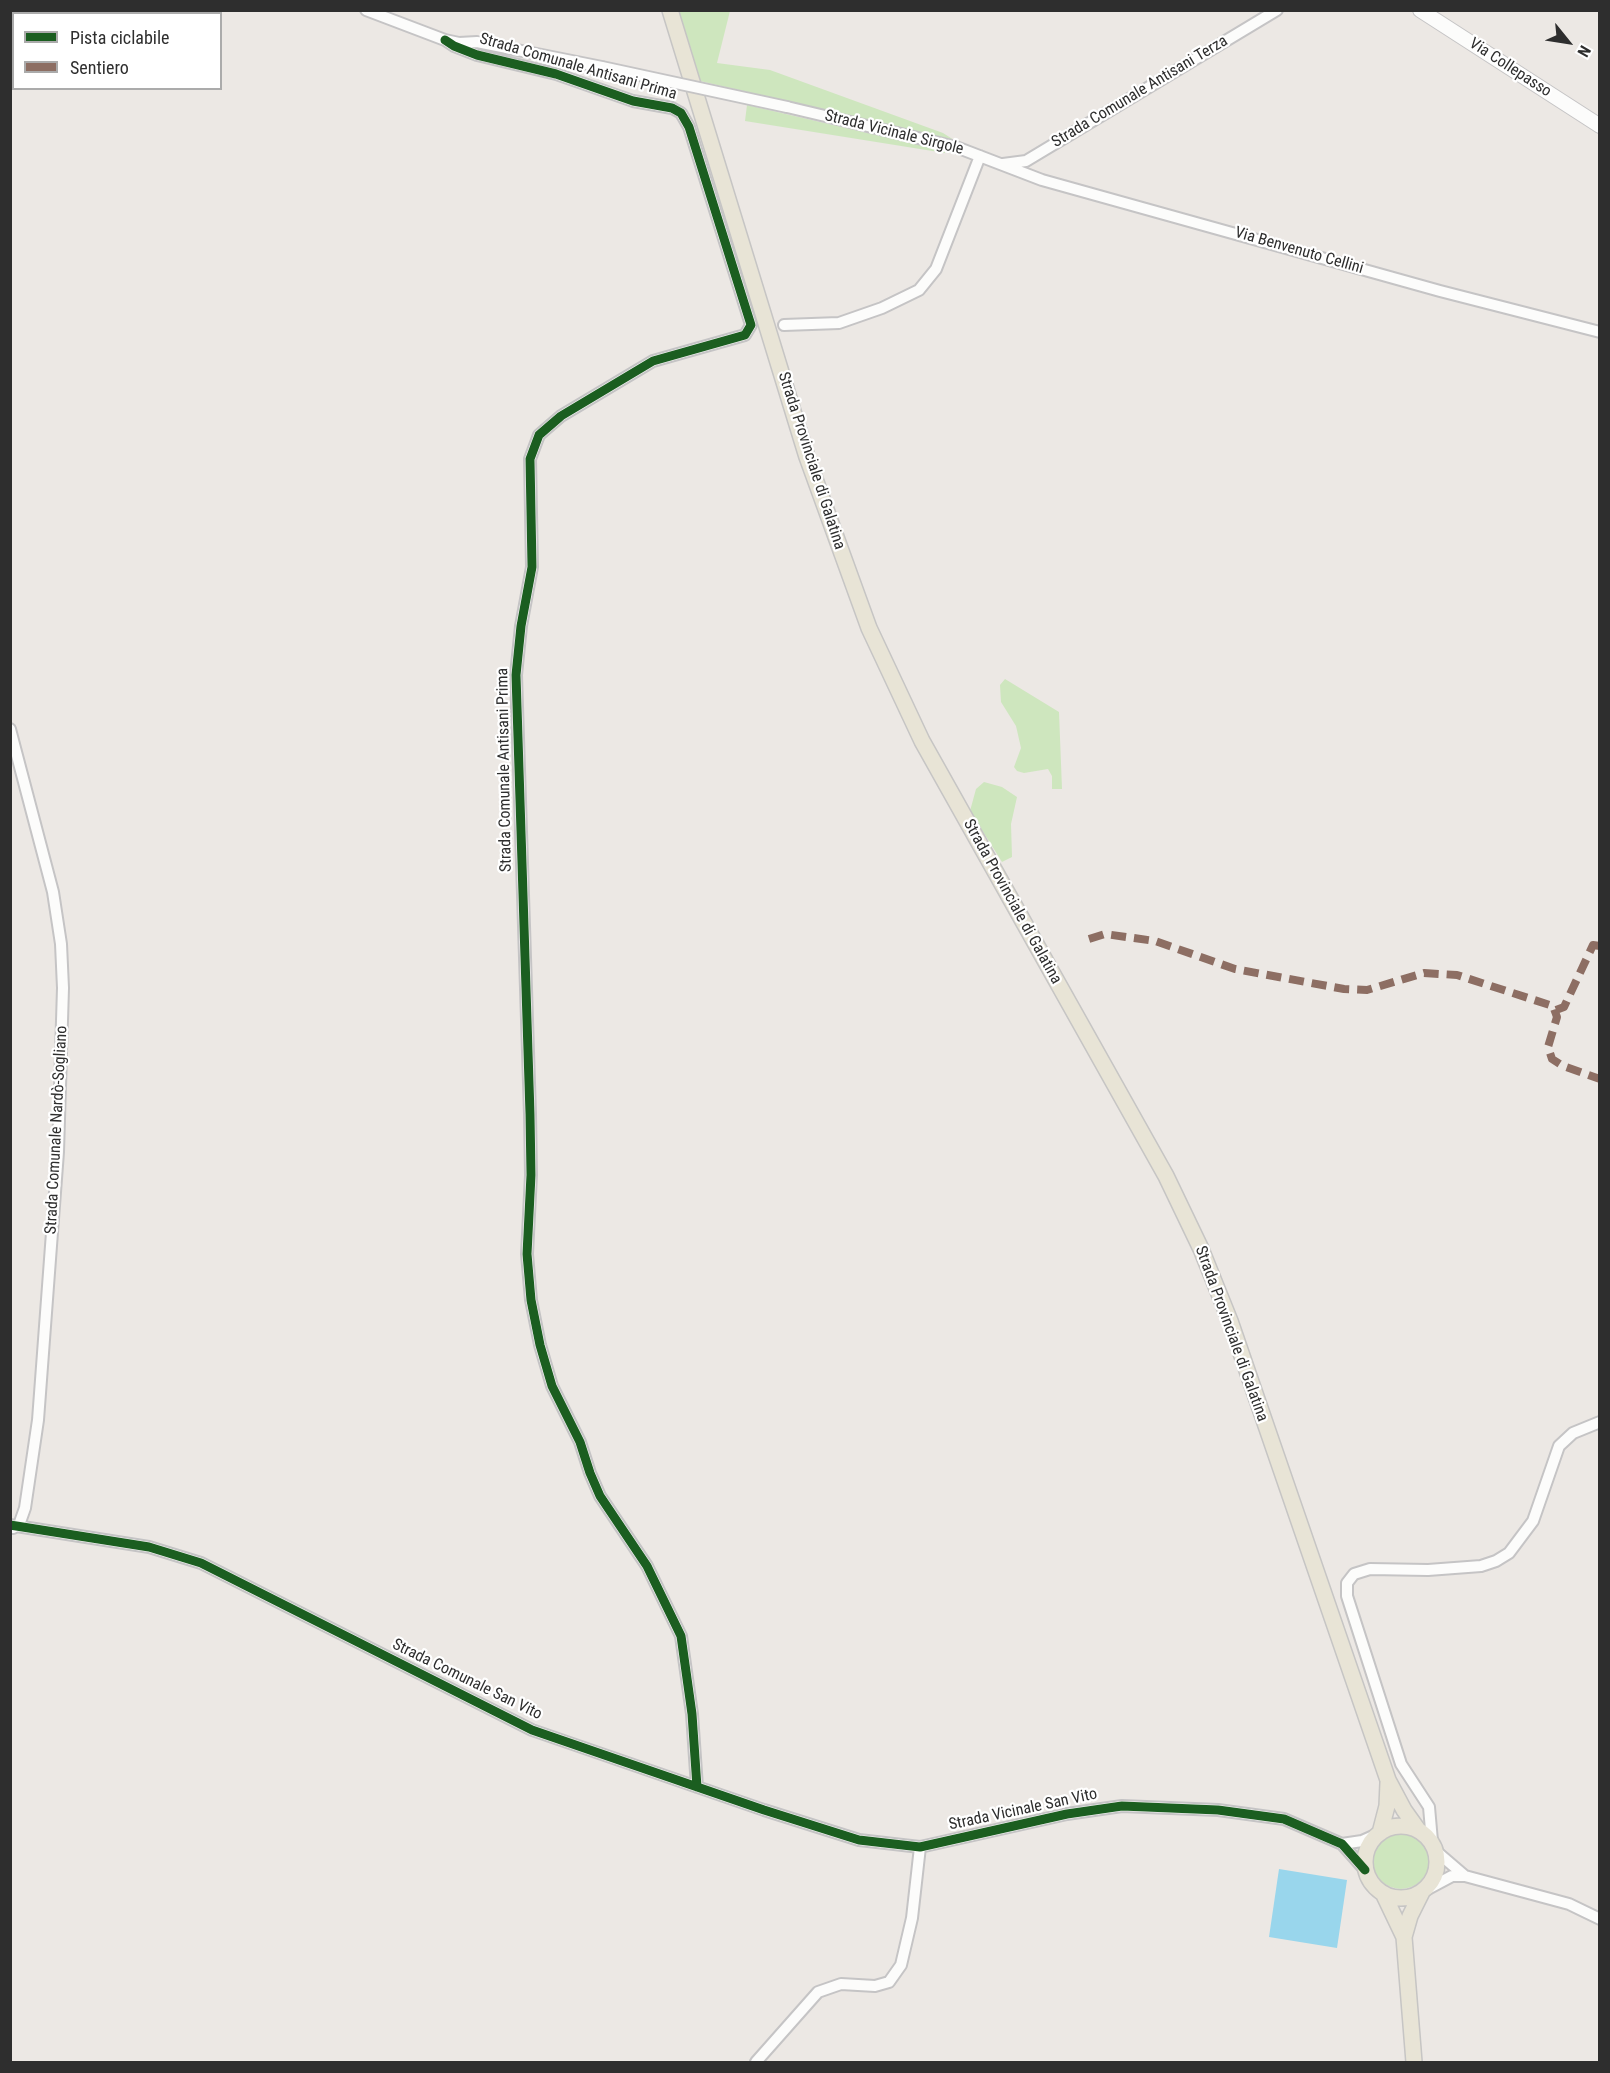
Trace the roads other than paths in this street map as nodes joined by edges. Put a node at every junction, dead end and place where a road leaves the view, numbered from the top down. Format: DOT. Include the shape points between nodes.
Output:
graph roads {
  1 [pos="366,10"];
  2 [pos="670,10"];
  3 [pos="1277,10"];
  4 [pos="1420,10"];
  5 [pos="445,40"];
  6 [pos="1599,126"];
  7 [pos="980,156"];
  8 [pos="1000,164"];
  9 [pos="784,325"];
  10 [pos="1599,332"];
  11 [pos="10,729"];
  12 [pos="1599,1422"];
  13 [pos="13,1526"];
  14 [pos="1388,1780"];
  15 [pos="697,1787"];
  16 [pos="1419,1831"];
  17 [pos="1380,1833"];
  18 [pos="1342,1844"];
  19 [pos="1434,1846"];
  20 [pos="920,1847"];
  21 [pos="1365,1870"];
  22 [pos="1465,1876"];
  23 [pos="1422,1892"];
  24 [pos="1383,1893"];
  25 [pos="1599,1919"];
  26 [pos="1404,1937"];
  27 [pos="756,2062"];
  28 [pos="1414,2062"];
  1 -- 5 [label="street"];
  2 -- 14 [label="main road, Strada Provinciale di Galatina" via="807,457 868,628 922,741 1166,1176 1201,1249 1230,1321"];
  3 -- 8 [label="street, Strada Comunale Antisani Terza" via="1026,160"];
  4 -- 6 [label="street, Via Collepasso"];
  5 -- 7 [label="street, Strada Vicinale Sirgole, bridge" via="477,42 787,107"];
  5 -- 15 [label="street, Strada Comunale Antisani Prima" via="477,55 535,68 681,113 689,127 751,325 745,335 653,361 561,416 539,435 530,459 532,567 520,626 516,675 530,1114 527,1254 531,1300 552,1386 580,1442 600,1496 647,1566 681,1636"];
  7 -- 8 [label="street, Strada Vicinale Sirgole"];
  7 -- 9 [label="street" via="936,269 919,290 838,323"];
  8 -- 10 [label="street, Via Benvenuto Cellini" via="1042,180"];
  11 -- 13 [label="street, Strada Comunale Nardò-Sogliano" via="52,892 61,944 63,988 58,1152 38,1420 25,1508"];
  12 -- 19 [label="street" via="1573,1433 1559,1446 1533,1521 1509,1553 1496,1562 1428,1570 1370,1569 1354,1574 1347,1583 1347,1596 1401,1764 1429,1807"];
  13 -- 15 [label="street, Strada Comunale San Vito" via="149,1547 201,1563 532,1730"];
  14 -- 16 [label="main road, Strada Provinciale di Galatina"];
  14 -- 17 [label="main road, Strada Provinciale di Galatina"];
  15 -- 20 [label="street, Strada Comunale San Vito" via="859,1840"];
  16 -- 17 [label="main road, Strada Provinciale di Galatina" via="1392,1826"];
  16 -- 19 [label="main road, Strada Provinciale di Galatina"];
  17 -- 18 [label="street"];
  17 -- 21 [label="main road, Strada Provinciale di Galatina" via="1370,1843"];
  18 -- 20 [label="street, Strada Vicinale San Vito" via="1284,1819 1218,1810 1122,1806 1067,1814"];
  18 -- 21 [label="street"];
  19 -- 22 [label="street"];
  19 -- 23 [label="main road" via="1437,1867"];
  20 -- 27 [label="street" via="912,1918 901,1965 889,1982 875,1986 841,1984 818,1992"];
  21 -- 24 [label="main road"];
  22 -- 23 [label="street" via="1452,1876"];
  22 -- 25 [label="street" via="1569,1904"];
  23 -- 24 [label="main road" via="1395,1898"];
  23 -- 26 [label="main road"];
  24 -- 26 [label="main road"];
  26 -- 28 [label="main road"];
}
